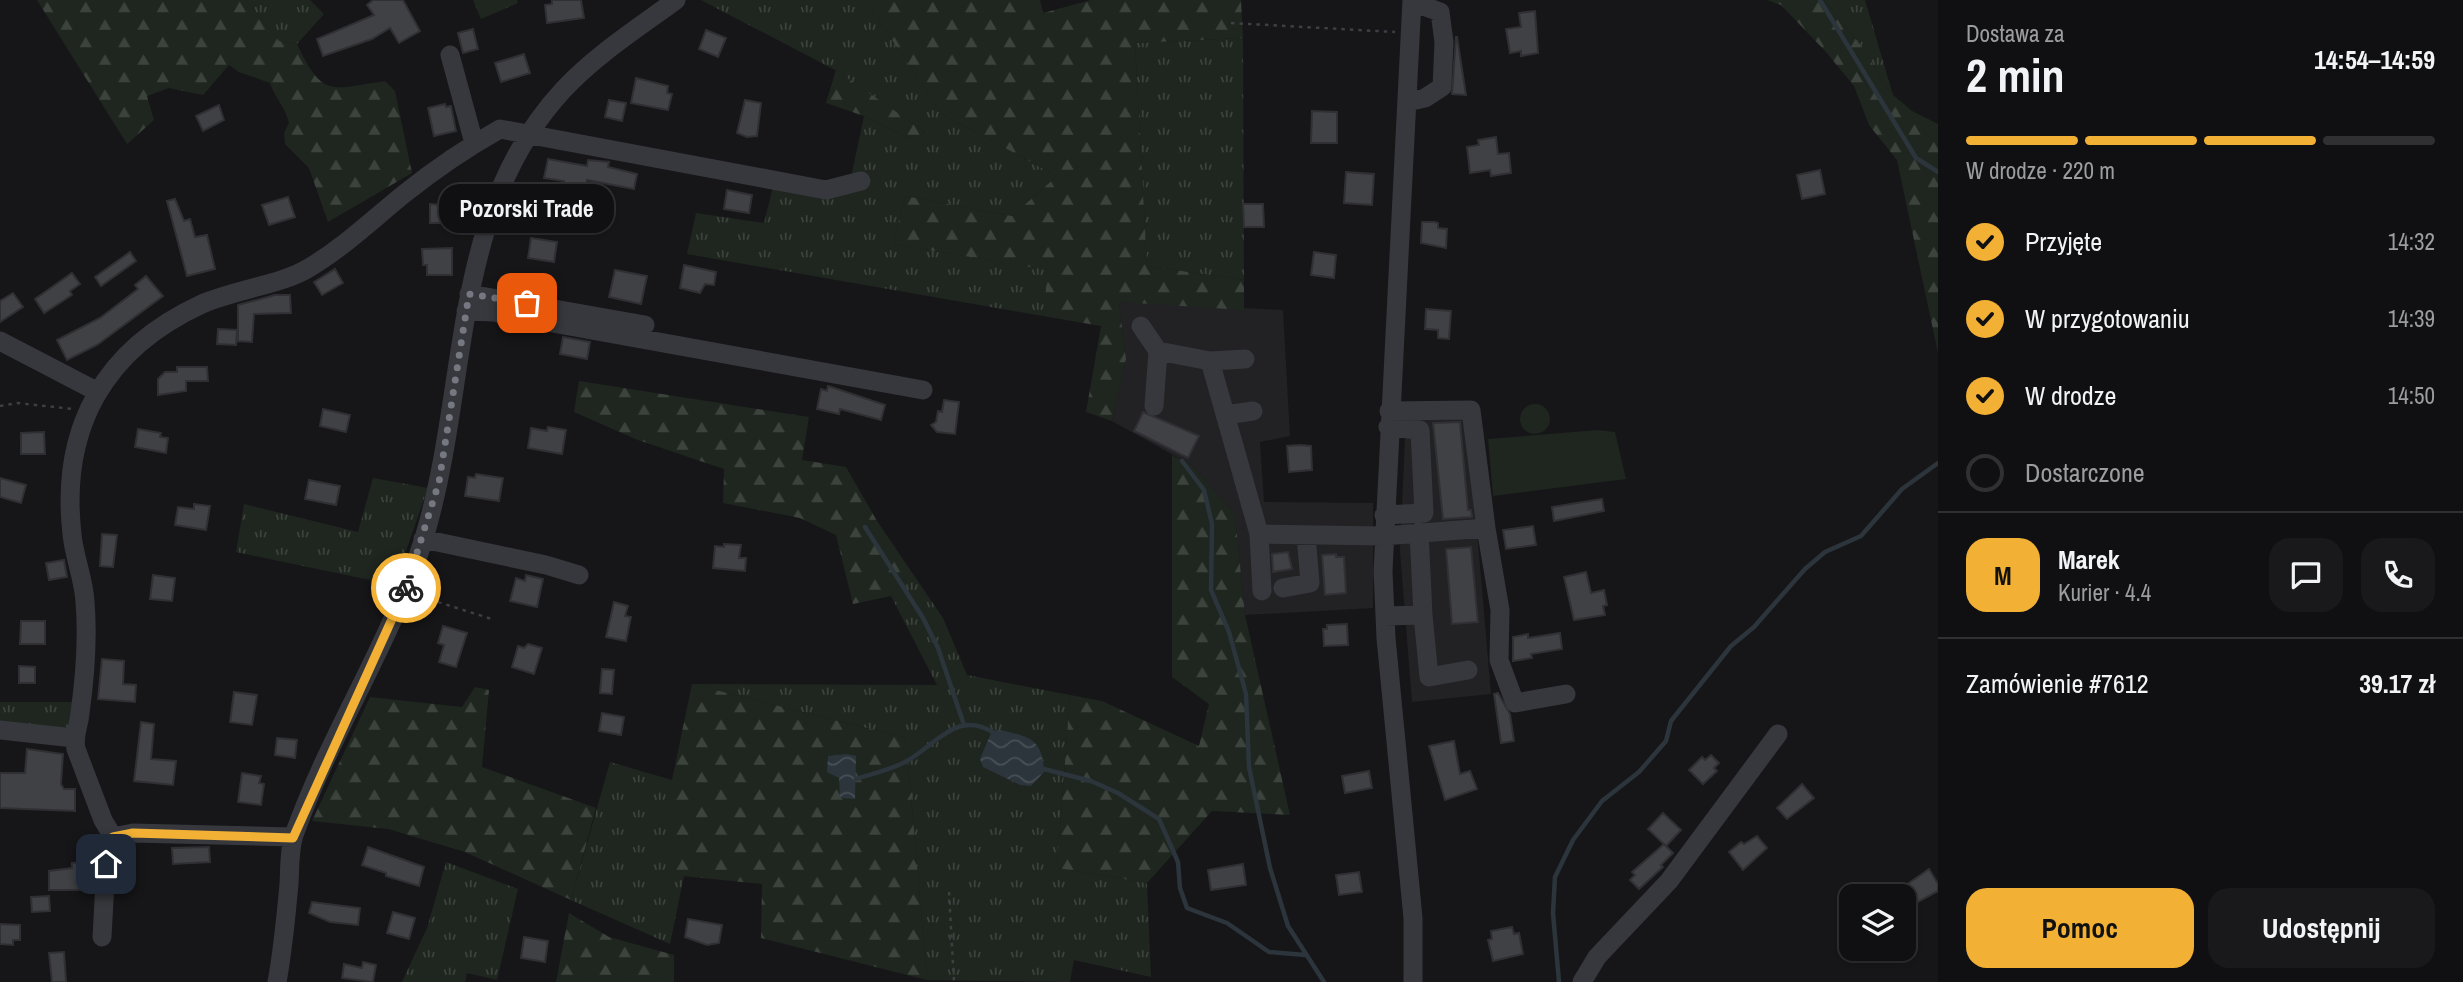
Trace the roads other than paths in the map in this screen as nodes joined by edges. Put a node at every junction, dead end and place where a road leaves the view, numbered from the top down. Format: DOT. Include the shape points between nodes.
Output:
graph roads {
  1 [pos="676,0"];
  2 [pos="1412,1"];
  3 [pos="450,55"];
  4 [pos="1407,102"];
  5 [pos="529,133"];
  6 [pos="474,143"];
  7 [pos="861,181"];
  8 [pos="467,303"];
  9 [pos="645,325"];
  10 [pos="1141,326"];
  11 [pos="0,341"];
  12 [pos="1158,351"];
  13 [pos="1245,359"];
  14 [pos="1210,361"];
  15 [pos="923,390"];
  16 [pos="98,392"];
  17 [pos="1154,406"];
  18 [pos="1253,411"];
  19 [pos="1225,415"];
  20 [pos="1389,419"];
  21 [pos="1384,515"];
  22 [pos="1486,528"];
  23 [pos="1419,532"];
  24 [pos="1259,534"];
  25 [pos="1306,535"];
  26 [pos="1383,536"];
  27 [pos="424,539"];
  28 [pos="510,557"];
  29 [pos="561,562"];
  30 [pos="579,575"];
  31 [pos="1283,588"];
  32 [pos="1262,591"];
  33 [pos="1423,615"];
  34 [pos="1385,616"];
  35 [pos="1468,670"];
  36 [pos="1566,694"];
  37 [pos="0,730"];
  38 [pos="1778,734"];
  39 [pos="74,738"];
  40 [pos="113,837"];
  41 [pos="293,838"];
  42 [pos="102,937"];
  43 [pos="277,982"];
  44 [pos="1413,982"];
  45 [pos="1581,982"];
  1 -- 5 [label="street" via="583,70"];
  2 -- 4 [label="street"];
  2 -- 4 [label="street" via="1440,12 1442,87 1425,99"];
  3 -- 6 [label="street"];
  4 -- 20 [label="street"];
  5 -- 6 [label="street" via="500,129"];
  5 -- 7 [label="street" via="826,190"];
  5 -- 8 [label="street" via="493,204"];
  6 -- 16 [label="street" via="304,271 229,293 167,322 143,341"];
  8 -- 9 [label="street"];
  8 -- 15 [label="street" via="493,312"];
  8 -- 27 [label="street" via="439,482"];
  10 -- 12 [label="street"];
  11 -- 16 [label="street"];
  12 -- 14 [label="street"];
  12 -- 17 [label="street"];
  13 -- 14 [label="street"];
  14 -- 19 [label="street"];
  16 -- 39 [label="street" via="75,447 71,484 72,536 86,617 80,716"];
  18 -- 19 [label="street"];
  19 -- 24 [label="street"];
  20 -- 21 [label="street"];
  20 -- 21 [label="street" via="1420,430 1424,513"];
  20 -- 22 [label="street" via="1471,410"];
  21 -- 26 [label="street"];
  22 -- 23 [label="street"];
  22 -- 36 [label="street" via="1500,610 1499,660 1515,703"];
  23 -- 26 [label="street"];
  23 -- 33 [label="street"];
  24 -- 25 [label="street"];
  24 -- 32 [label="street"];
  25 -- 26 [label="street"];
  25 -- 31 [label="street" via="1310,583"];
  26 -- 34 [label="street"];
  27 -- 28 [label="street"];
  27 -- 41 [label="street"];
  28 -- 29 [label="street"];
  28 -- 30 [label="street"];
  33 -- 34 [label="street"];
  33 -- 35 [label="street" via="1429,677"];
  34 -- 44 [label="street" via="1413,918"];
  37 -- 39 [label="street"];
  38 -- 45 [label="street" via="1669,881 1597,957"];
  39 -- 40 [label="street"];
  40 -- 41 [label="street" via="133,833"];
  40 -- 42 [label="street" via="106,864"];
  41 -- 43 [label="street"];
}
